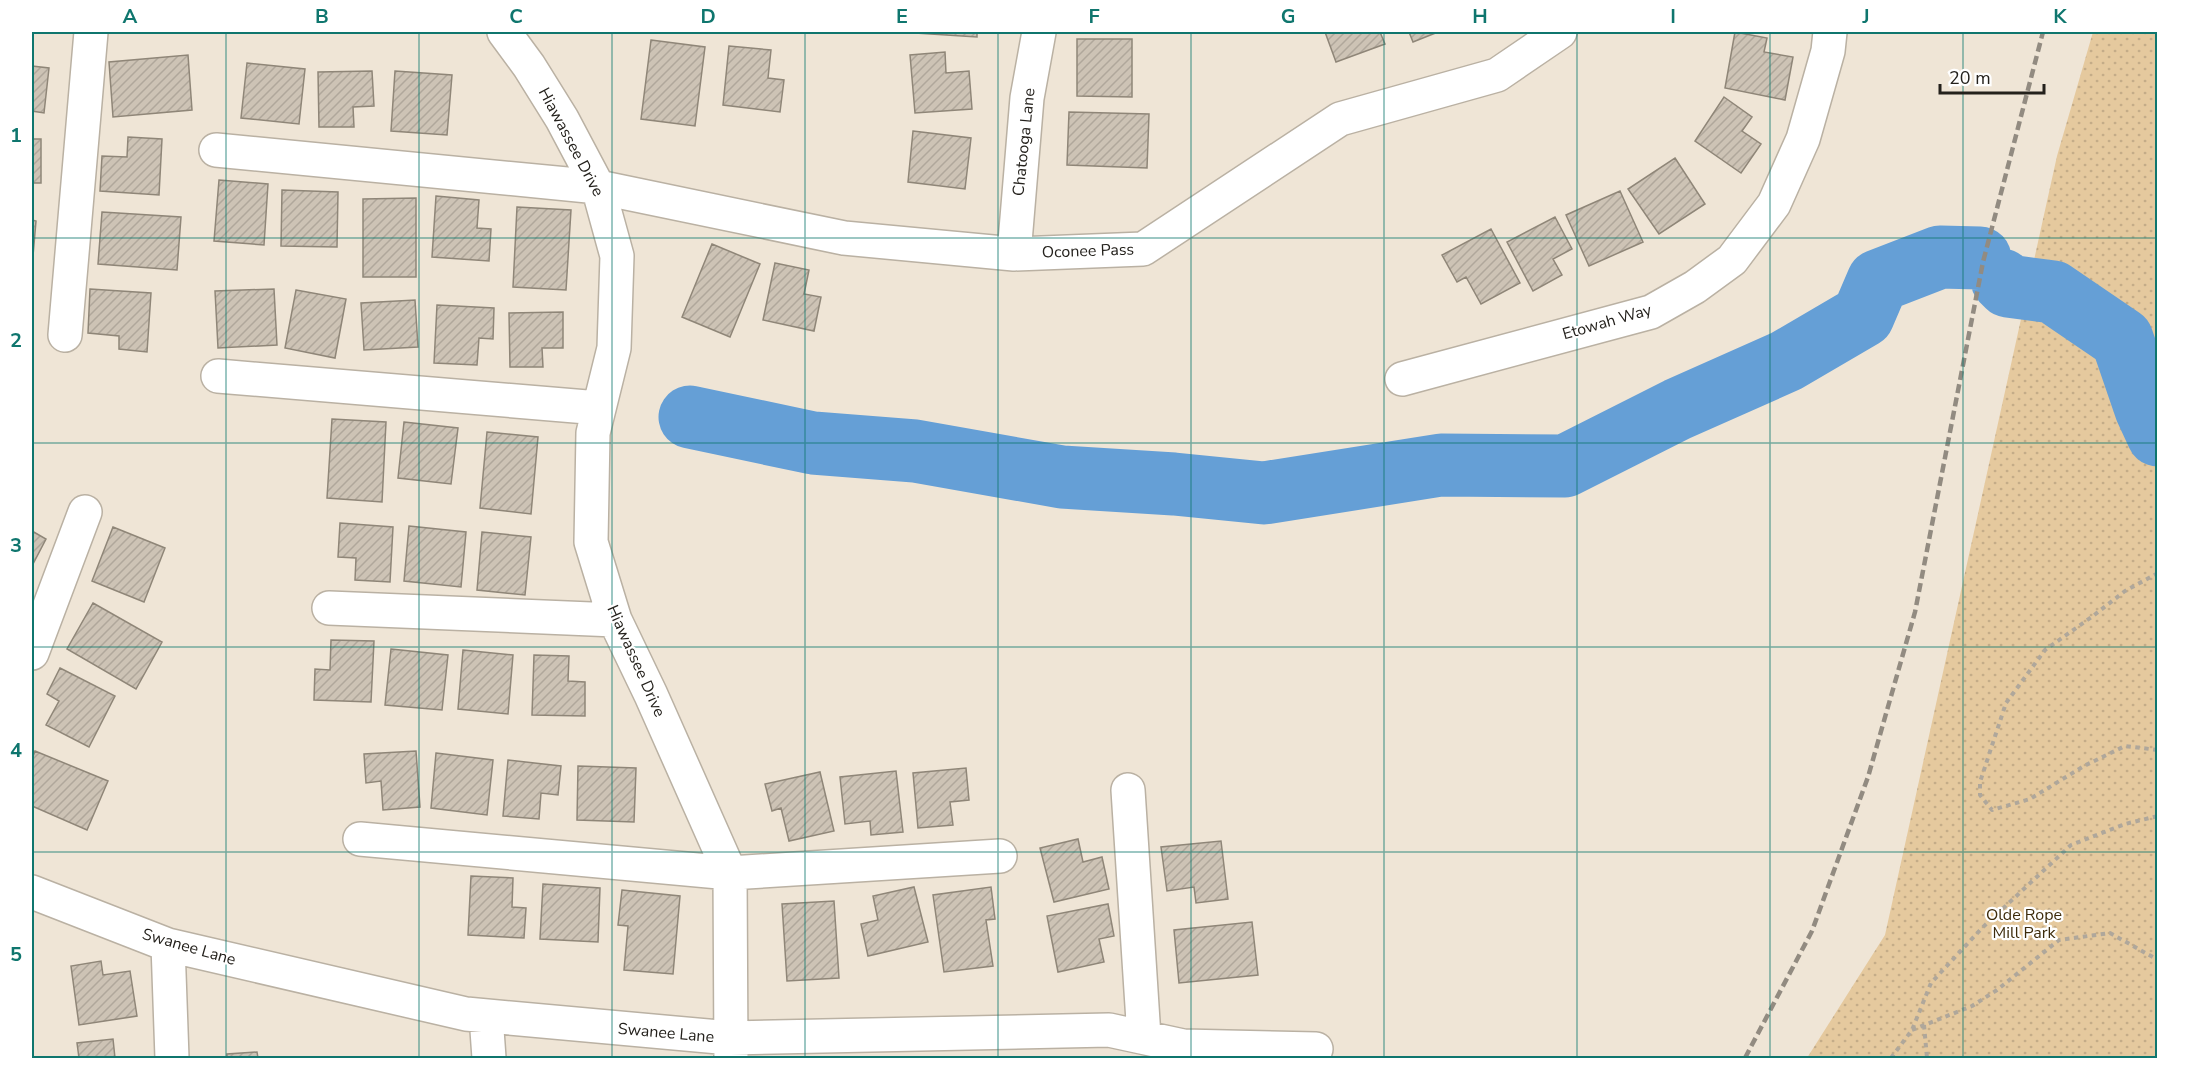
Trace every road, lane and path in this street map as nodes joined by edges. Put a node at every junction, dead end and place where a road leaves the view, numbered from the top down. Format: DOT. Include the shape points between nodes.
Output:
graph roads {
  1 [pos="91,32"];
  2 [pos="504,32"];
  3 [pos="1039,32"];
  4 [pos="1560,32"];
  5 [pos="1830,32"];
  6 [pos="216,150"];
  7 [pos="598,187"];
  8 [pos="1014,254"];
  9 [pos="65,335"];
  10 [pos="218,376"];
  11 [pos="1402,379"];
  12 [pos="599,408"];
  13 [pos="85,512"];
  14 [pos="2157,573"];
  15 [pos="329,608"];
  16 [pos="615,620"];
  17 [pos="32,653"];
  18 [pos="2157,750"];
  19 [pos="1128,790"];
  20 [pos="2157,816"];
  21 [pos="360,839"];
  22 [pos="1000,856"];
  23 [pos="730,873"];
  24 [pos="32,892"];
  25 [pos="168,945"];
  26 [pos="2157,960"];
  27 [pos="486,1016"];
  28 [pos="1924,1025"];
  29 [pos="1911,1030"];
  30 [pos="1144,1037"];
  31 [pos="957,1046"];
  32 [pos="1900,1047"];
  33 [pos="730,1048"];
  34 [pos="1316,1049"];
  35 [pos="1184,1052"];
  36 [pos="172,1059"];
  37 [pos="489,1059"];
  38 [pos="1891,1059"];
  39 [pos="1895,1059"];
  40 [pos="1927,1059"];
  1 -- 9 [label="street"];
  2 -- 7 [label="street, Hiawassee Drive" via="529,66"];
  3 -- 8 [label="street, Chatooga Lane" via="1027,98"];
  4 -- 8 [label="street, Oconee Pass" via="1497,75 1340,119 1143,249"];
  5 -- 11 [label="street, Etowah Way" via="1803,139 1774,204 1732,260 1651,312"];
  6 -- 7 [label="street, Oconee Pass"];
  7 -- 8 [label="street, Oconee Pass" via="844,238"];
  7 -- 12 [label="street, Hiawassee Drive" via="617,256 614,348"];
  10 -- 12 [label="street"];
  12 -- 16 [label="street, Hiawassee Drive" via="593,433 591,542"];
  13 -- 17 [label="street"];
  14 -- 18 [label="path" via="2125,591 2045,650 2006,703 1980,782 1980,795 1992,810 2030,799 2126,746"];
  15 -- 16 [label="street"];
  16 -- 23 [label="street, Hiawassee Drive"];
  19 -- 30 [label="street"];
  20 -- 29 [label="path" via="2071,845 1982,928 1931,983"];
  21 -- 23 [label="street"];
  22 -- 23 [label="street"];
  23 -- 33 [label="street, Hiawassee Drive"];
  24 -- 25 [label="street, Swanee Lane"];
  25 -- 27 [label="street, Swanee Lane"];
  25 -- 36 [label="street"];
  26 -- 28 [label="path" via="2109,933 2059,940 1972,1006"];
  27 -- 33 [label="street, Swanee Lane"];
  27 -- 37 [label="street"];
  28 -- 29 [label="path"];
  28 -- 40 [label="path"];
  29 -- 32 [label="path"];
  30 -- 31 [label="street, Swanee Lane" via="1109,1030"];
  30 -- 35 [label="street, Swanee Lane"];
  31 -- 33 [label="street, Swanee Lane"];
  32 -- 38 [label="path"];
  32 -- 39 [label="path"];
  34 -- 35 [label="street, Swanee Lane"];
}
